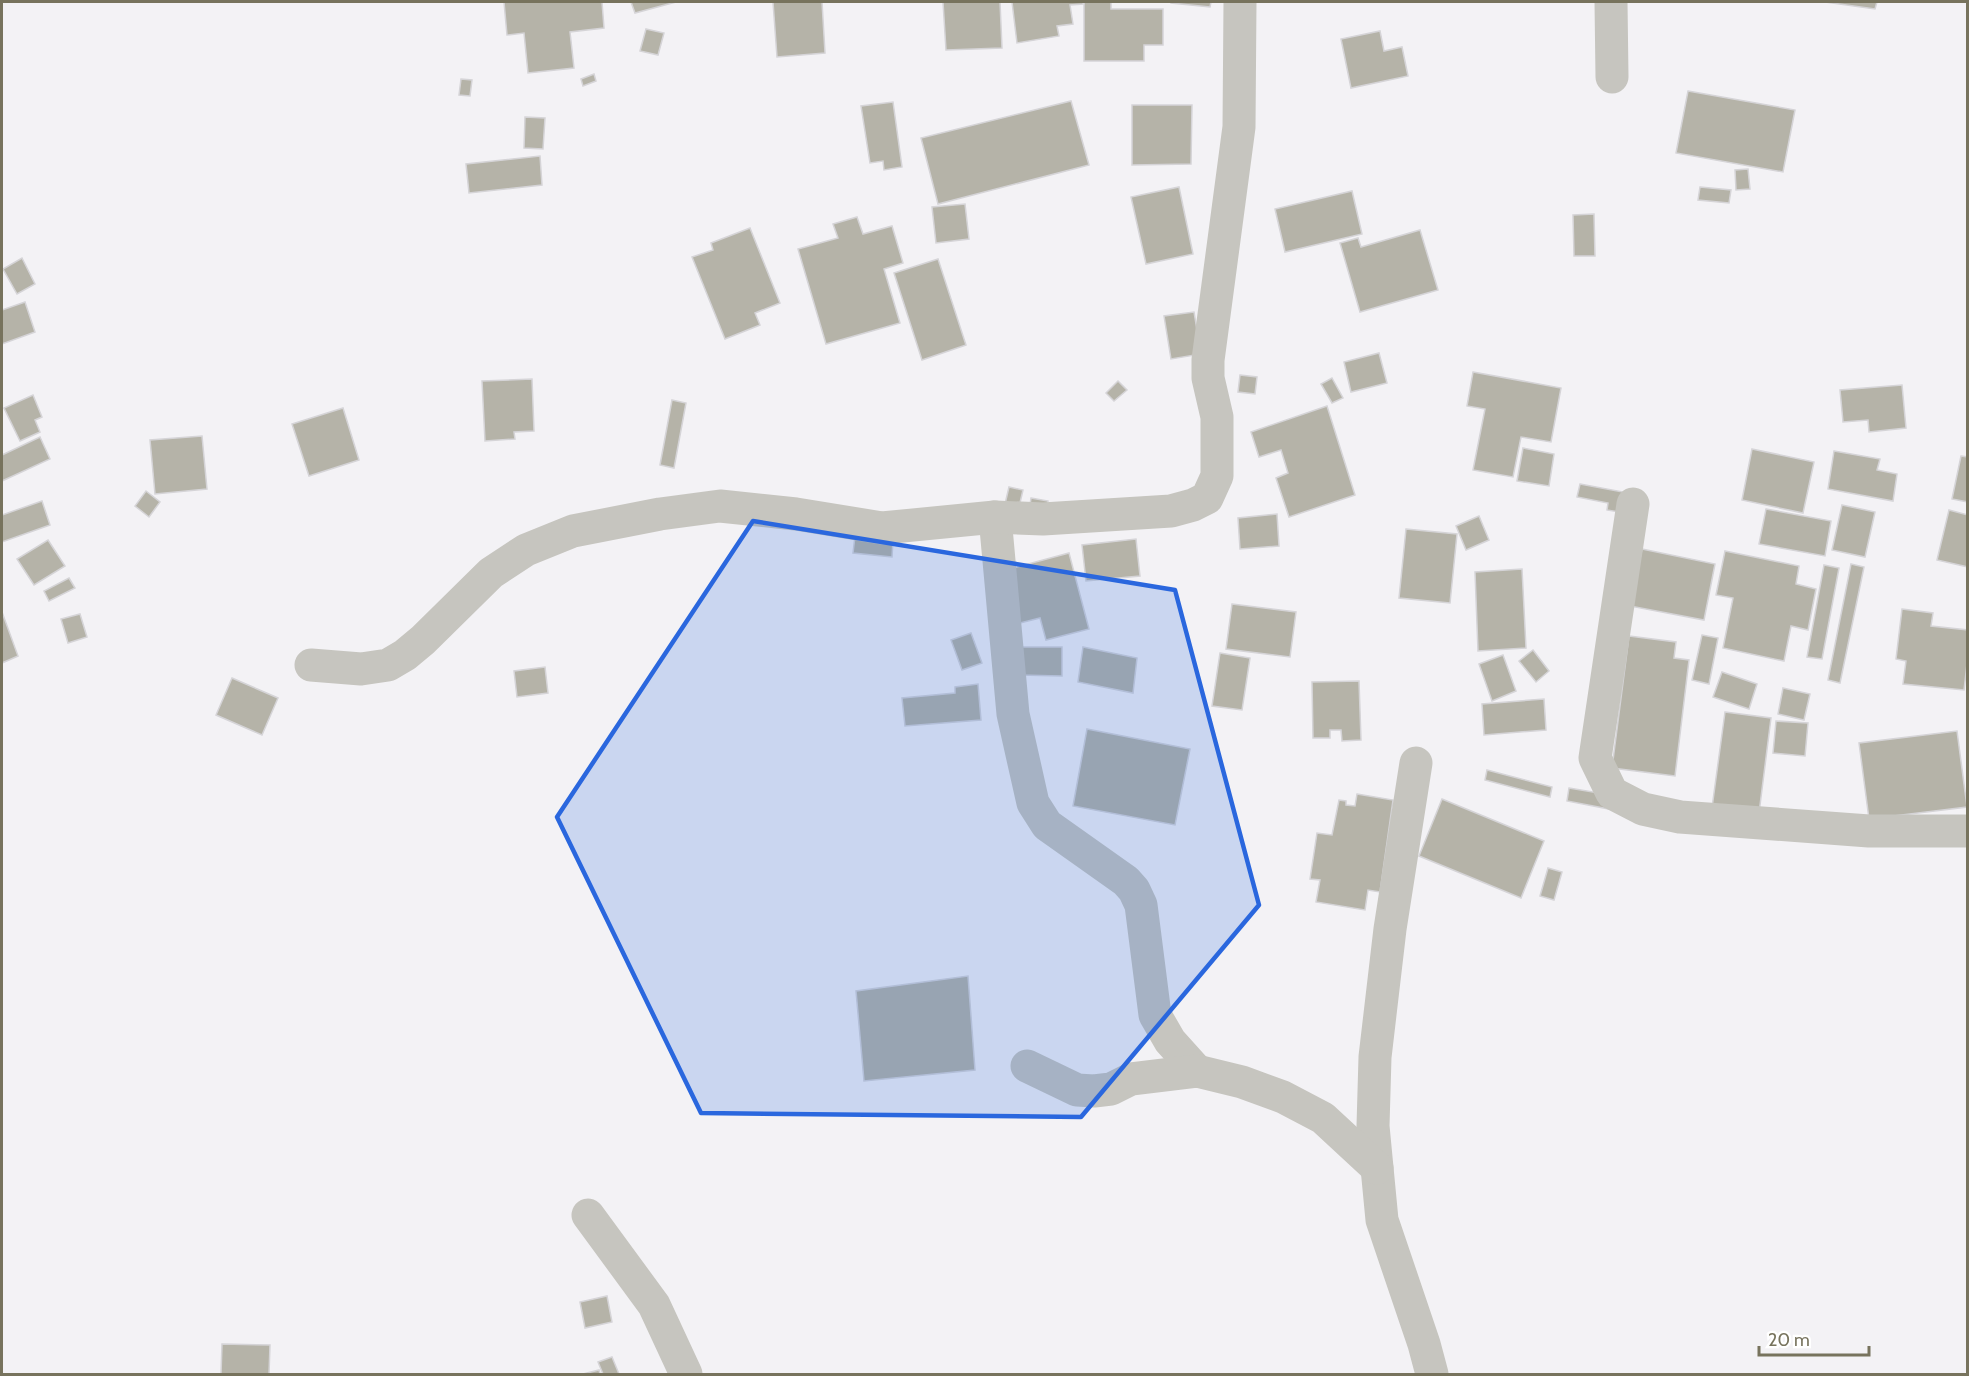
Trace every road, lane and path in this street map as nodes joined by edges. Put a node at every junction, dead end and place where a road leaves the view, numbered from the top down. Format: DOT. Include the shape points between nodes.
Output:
graph roads {
  1 [pos="1240,2"];
  2 [pos="1611,2"];
  3 [pos="1612,77"];
  4 [pos="1633,504"];
  5 [pos="995,516"];
  6 [pos="310,665"];
  7 [pos="1416,763"];
  8 [pos="1968,831"];
  9 [pos="1027,1066"];
  10 [pos="1197,1071"];
  11 [pos="1377,1168"];
  12 [pos="588,1215"];
  13 [pos="686,1374"];
  14 [pos="1432,1374"];
  1 -- 5 [label="street" via="1239,126 1208,360 1217,417 1217,476 1208,498 1171,511 1043,519"];
  2 -- 3 [label="street"];
  4 -- 8 [label="street" via="1595,758 1612,793 1643,809 1680,817 1869,831"];
  5 -- 6 [label="street" via="882,528 720,506 573,531 526,550 491,573 423,640 388,665 362,669"];
  5 -- 10 [label="street" via="1013,714 1033,803 1047,825 1134,890 1141,905 1155,1015 1170,1041"];
  7 -- 11 [label="street" via="1375,1057 1373,1126"];
  9 -- 10 [label="street" via="1077,1090 1094,1091 1111,1089 1131,1078"];
  10 -- 11 [label="street" via="1283,1097 1323,1118"];
  11 -- 14 [label="street" via="1382,1220"];
  12 -- 13 [label="street" via="654,1305"];
}
